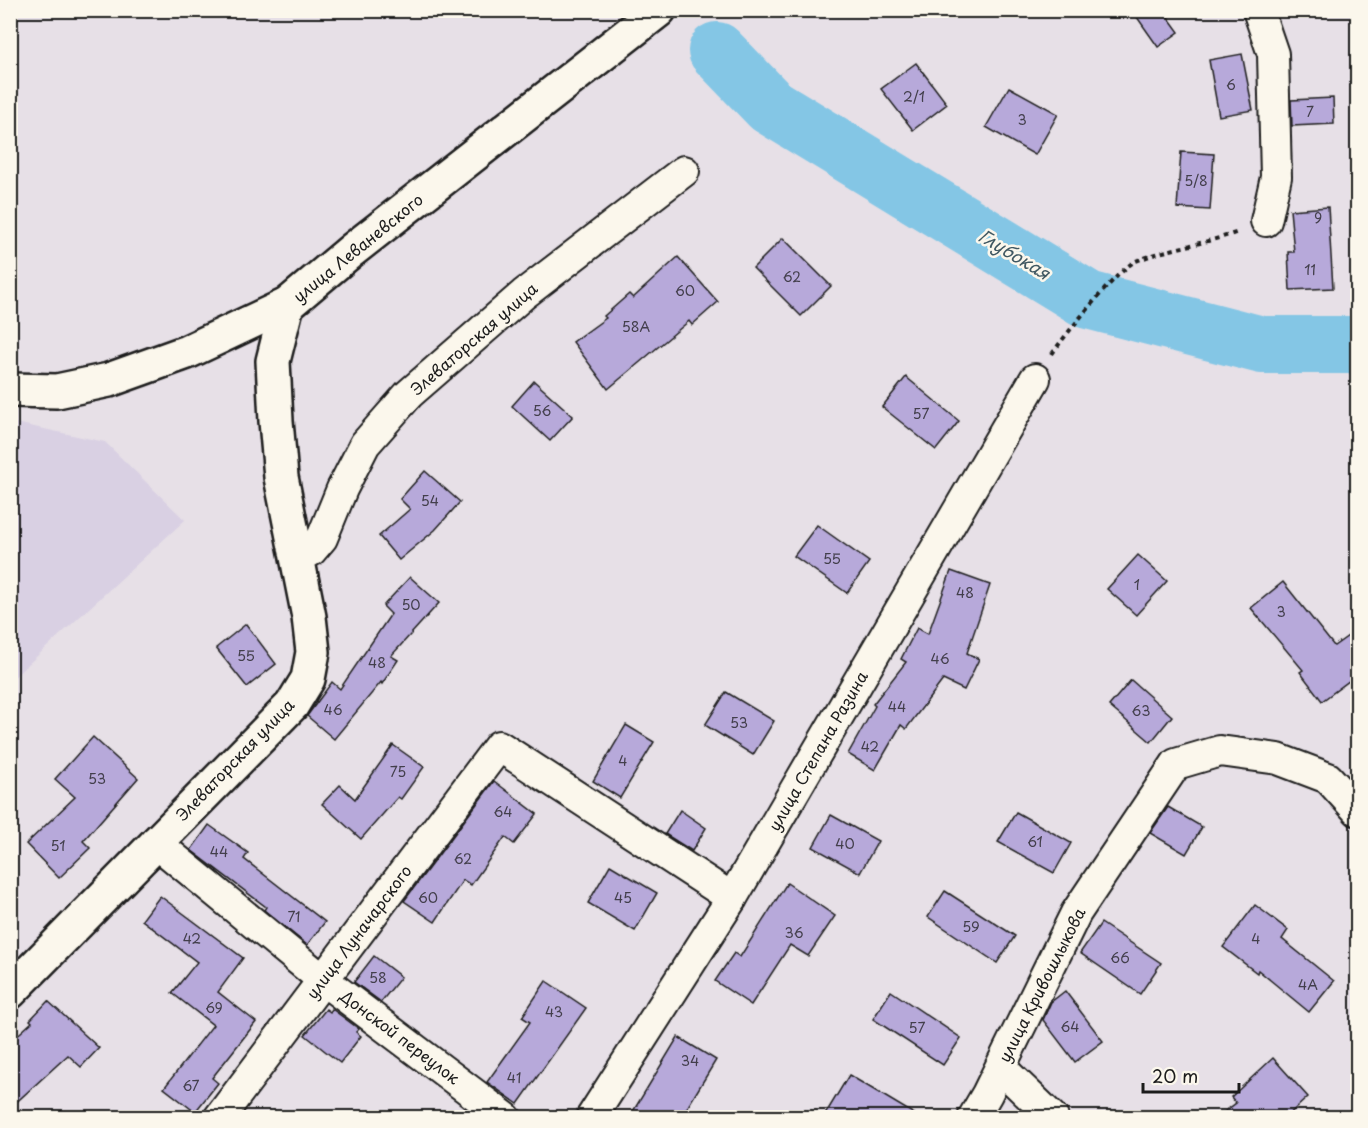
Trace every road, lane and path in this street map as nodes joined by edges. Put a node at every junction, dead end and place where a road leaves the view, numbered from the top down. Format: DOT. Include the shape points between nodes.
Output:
graph roads {
  1 [pos="659,10"];
  2 [pos="1258,10"];
  3 [pos="684,171"];
  4 [pos="1266,221"];
  5 [pos="287,305"];
  6 [pos="1071,327"];
  7 [pos="1035,379"];
  8 [pos="10,390"];
  9 [pos="297,556"];
  10 [pos="1358,811"];
  11 [pos="155,842"];
  12 [pos="732,898"];
  13 [pos="323,980"];
  14 [pos="10,992"];
  15 [pos="1001,1068"];
  16 [pos="219,1118"];
  17 [pos="506,1118"];
  18 [pos="591,1118"];
  19 [pos="973,1118"];
  20 [pos="1053,1118"];
  1 -- 5 [label="street, улица Леваневского"];
  2 -- 4 [label="street" via="1273,54 1276,177"];
  3 -- 9 [label="street, Элеваторская улица" via="524,294 409,394 365,444 322,538 311,551"];
  4 -- 6 [label="path" via="1212,242 1133,262"];
  5 -- 8 [label="street, улица Леваневского" via="187,352 109,380 57,391"];
  5 -- 9 [label="street" via="273,360 275,411 281,477"];
  7 -- 12 [label="street, улица Степана Разина"];
  9 -- 11 [label="street, Элеваторская улица" via="313,652 308,679 292,705"];
  10 -- 15 [label="street, улица Кривошлыкова" via="1328,778 1278,759 1220,751 1176,764 1076,913"];
  11 -- 13 [label="street, Донской переулок"];
  11 -- 14 [label="street, Элеваторская улица"];
  12 -- 13 [label="street, улица Луначарского" via="499,746"];
  12 -- 18 [label="street, улица Степана Разина"];
  13 -- 16 [label="street, улица Луначарского"];
  13 -- 17 [label="street, Донской переулок"];
  15 -- 19 [label="street, улица Кривошлыкова"];
  15 -- 20 [label="street"];
}
